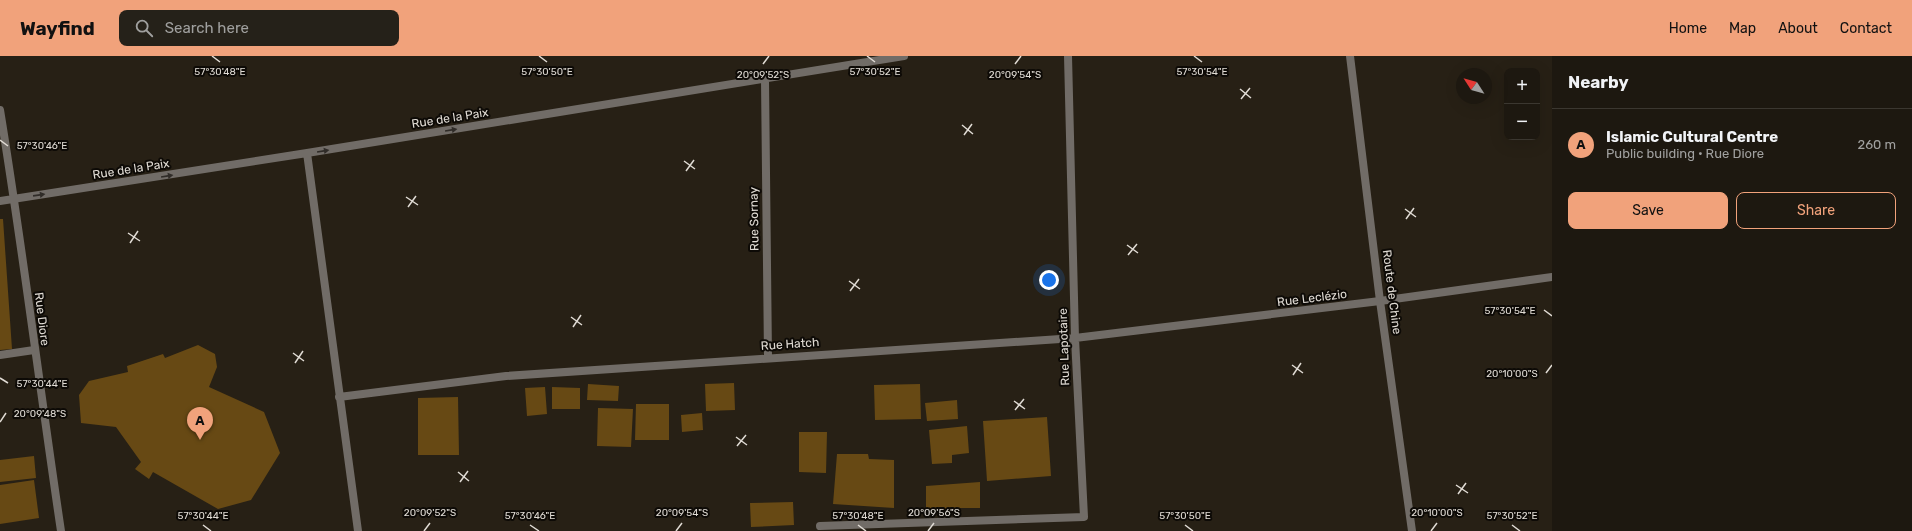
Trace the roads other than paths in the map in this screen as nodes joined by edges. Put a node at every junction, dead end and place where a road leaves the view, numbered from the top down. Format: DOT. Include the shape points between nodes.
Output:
graph roads {
  1 [pos="904,56"];
  2 [pos="1068,56"];
  3 [pos="1350,56"];
  4 [pos="764,80"];
  5 [pos="0,110"];
  6 [pos="307,153"];
  7 [pos="14,199"];
  8 [pos="0,201"];
  9 [pos="1552,276"];
  10 [pos="1380,301"];
  11 [pos="1075,338"];
  12 [pos="34,350"];
  13 [pos="0,355"];
  14 [pos="768,358"];
  15 [pos="339,397"];
  16 [pos="820,526"];
  17 [pos="61,531"];
  18 [pos="358,531"];
  19 [pos="1412,531"];
  1 -- 4 [label="street, Rue de la Paix"];
  2 -- 11 [label="street, Rue Lapotaire"];
  3 -- 10 [label="street, Route de Chine"];
  6 -- 4 [label="street, Rue de la Paix, one-way"];
  4 -- 14 [label="street, Rue Sornay"];
  5 -- 7 [label="street, Rue Diore"];
  7 -- 6 [label="street, Rue de la Paix, one-way"];
  6 -- 15 [label="street"];
  7 -- 8 [label="street, Rue de la Paix"];
  7 -- 12 [label="street, Rue Diore"];
  9 -- 10 [label="street, Rue Leclézio"];
  10 -- 11 [label="street, Rue Leclézio"];
  10 -- 19 [label="street, Route de Chine"];
  11 -- 14 [label="street, Rue Hatch"];
  11 -- 16 [label="street, Rue Lapotaire" via="1084,517"];
  12 -- 13 [label="street"];
  12 -- 17 [label="street, Rue Diore"];
  14 -- 15 [label="street, Rue Hatch" via="506,376"];
  15 -- 18 [label="street"];
}
